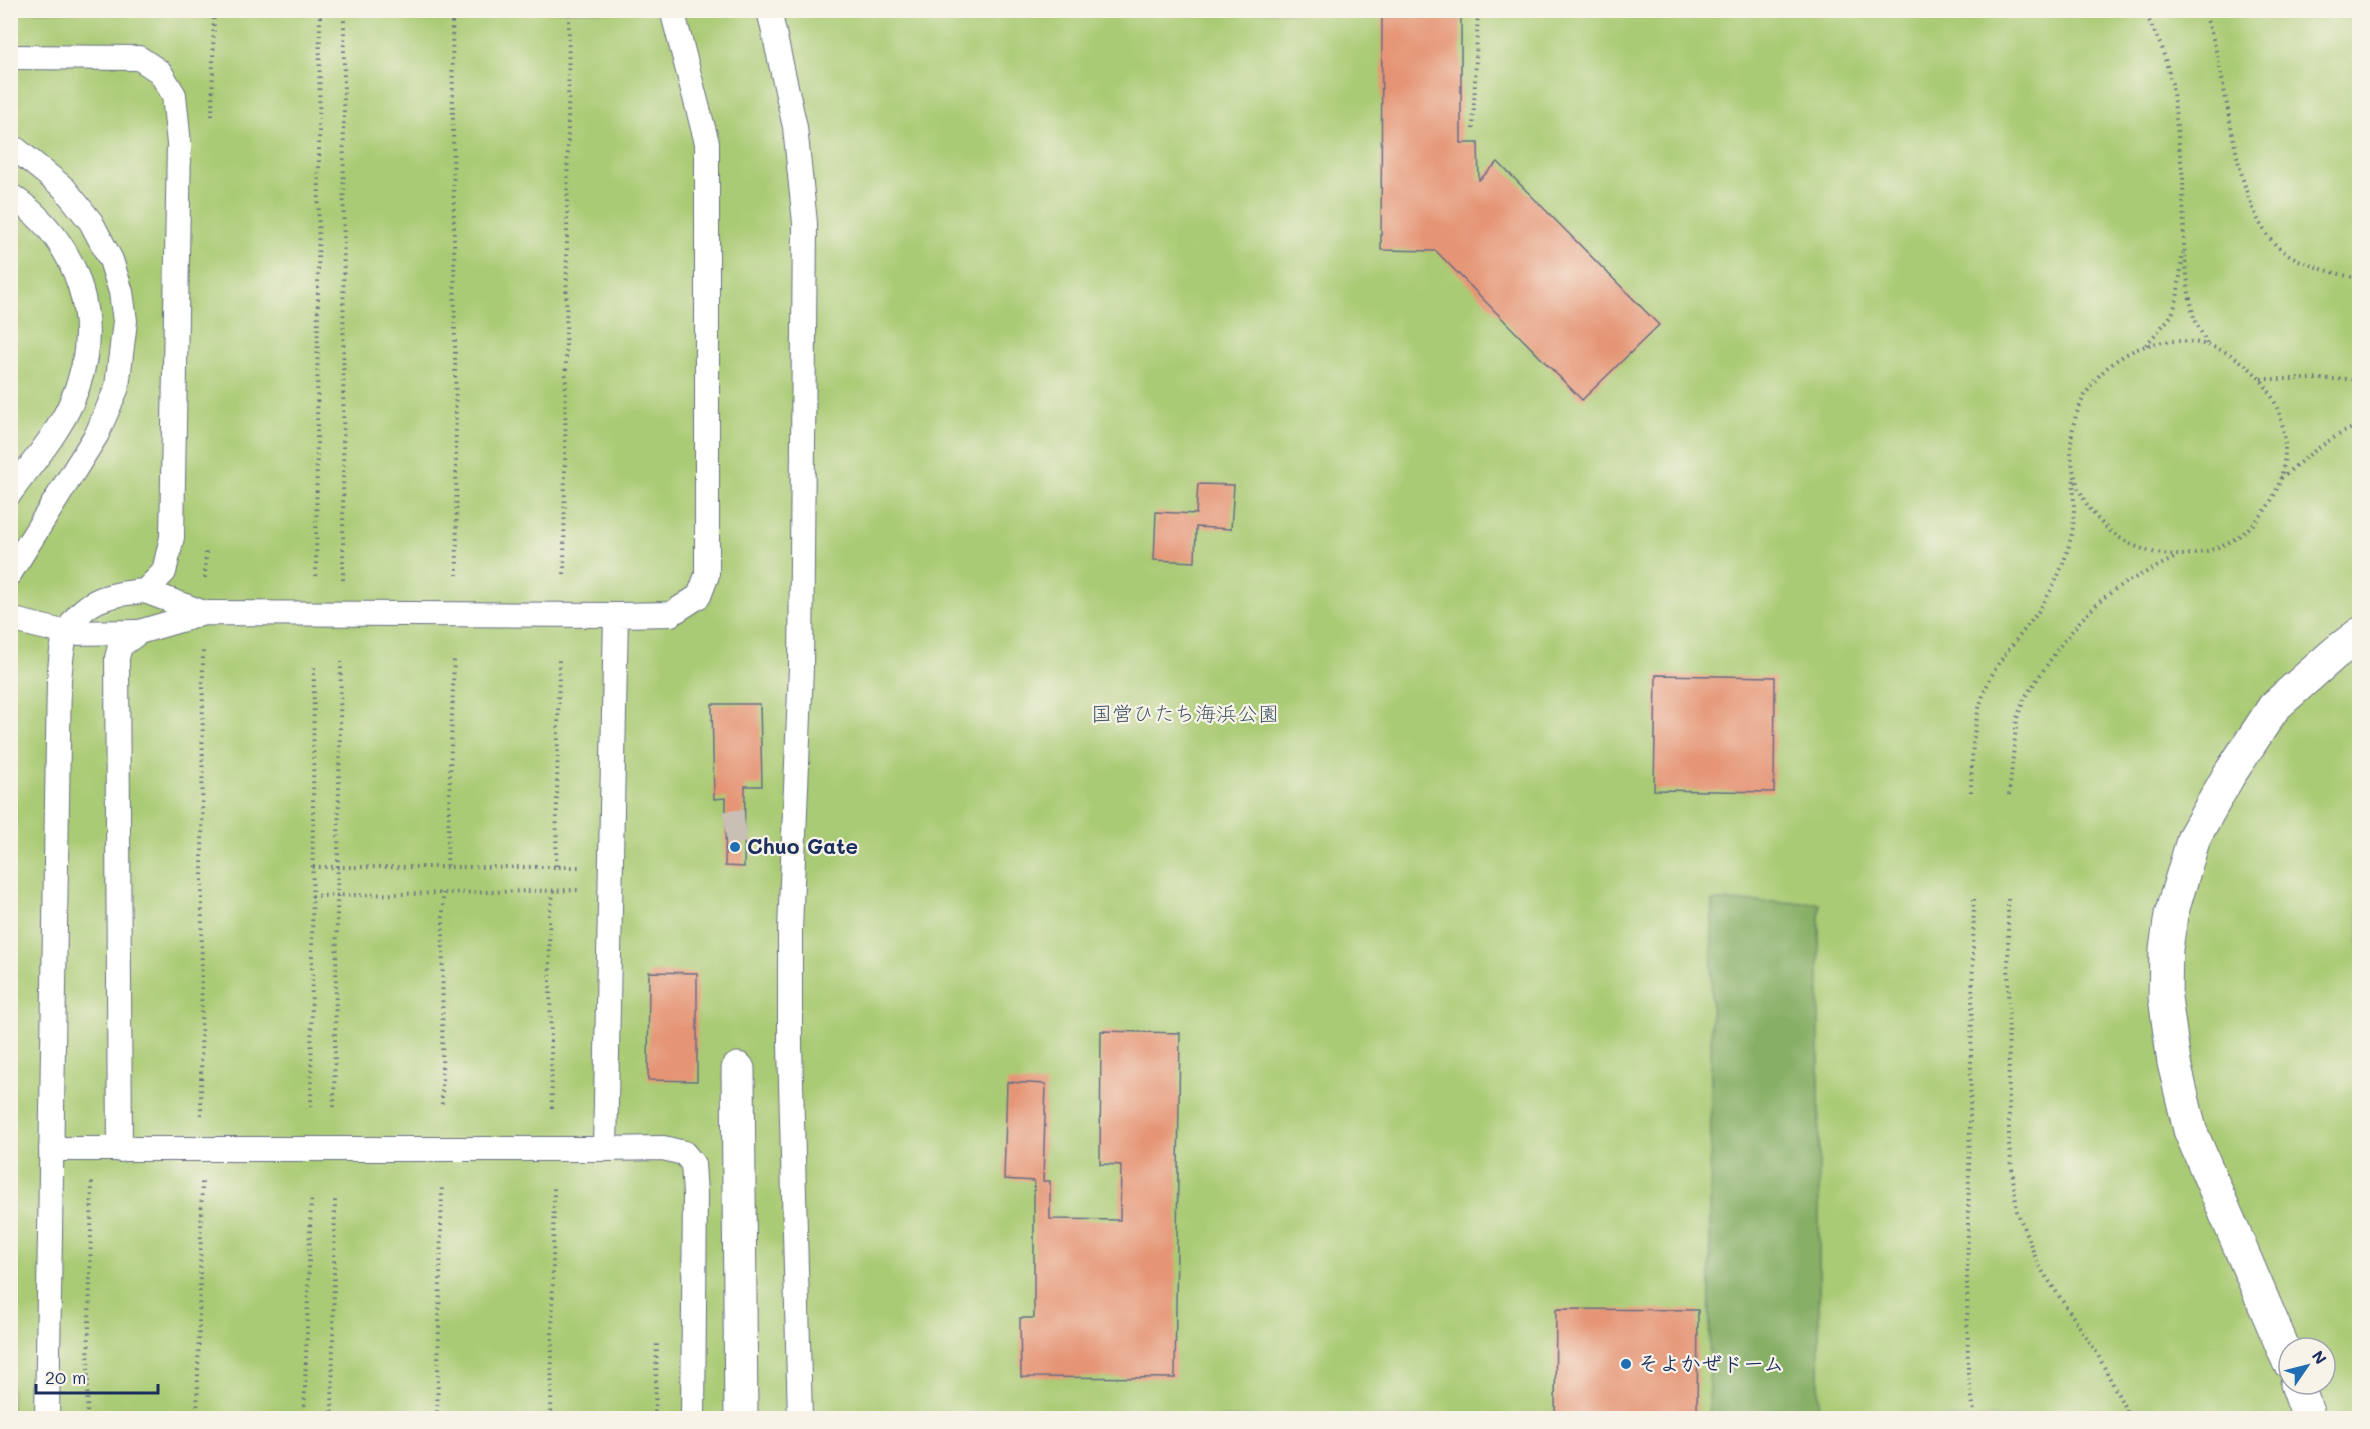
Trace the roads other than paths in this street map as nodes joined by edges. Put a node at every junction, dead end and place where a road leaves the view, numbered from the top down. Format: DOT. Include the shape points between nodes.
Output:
graph roads {
  1 [pos="672,10"];
  2 [pos="769,10"];
  3 [pos="10,57"];
  4 [pos="10,146"];
  5 [pos="10,195"];
  6 [pos="10,493"];
  7 [pos="10,573"];
  8 [pos="145,591"];
  9 [pos="204,613"];
  10 [pos="616,615"];
  11 [pos="10,619"];
  12 [pos="138,632"];
  13 [pos="67,633"];
  14 [pos="2360,634"];
  15 [pos="738,1069"];
  16 [pos="51,1149"];
  17 [pos="605,1149"];
  18 [pos="120,1150"];
  19 [pos="2278,1336"];
  20 [pos="2301,1396"];
  21 [pos="47,1419"];
  22 [pos="693,1419"];
  23 [pos="741,1419"];
  24 [pos="800,1419"];
  25 [pos="2309,1419"];
  1 -- 10 [label="lane" via="707,143 706,575 699,596 671,614"];
  2 -- 24 [label="lane" via="795,127 805,223 801,668 790,930"];
  3 -- 8 [label="lane" via="139,58 160,72 174,95 178,144 172,537 164,572"];
  4 -- 7 [label="lane" via="64,188 92,222 111,260 125,321 117,387 97,434"];
  5 -- 6 [label="lane" via="31,209 59,240 78,277 86,306 86,340 84,363 72,401"];
  8 -- 9 [label="lane"];
  8 -- 13 [label="lane" via="115,594 85,607"];
  9 -- 10 [label="lane"];
  9 -- 12 [label="lane"];
  10 -- 17 [label="lane"];
  11 -- 13 [label="lane"];
  12 -- 13 [label="lane"];
  12 -- 18 [label="lane" via="120,646 117,658"];
  13 -- 16 [label="lane" via="59,679"];
  14 -- 19 [label="street" via="2274,707 2229,775 2194,837 2171,915 2166,949 2165,997 2174,1063 2190,1130"];
  15 -- 23 [label="street"];
  16 -- 18 [label="lane"];
  16 -- 21 [label="lane"];
  17 -- 18 [label="lane"];
  17 -- 22 [label="lane" via="663,1148 684,1153 693,1164"];
  20 -- 25 [label="street"];
}
